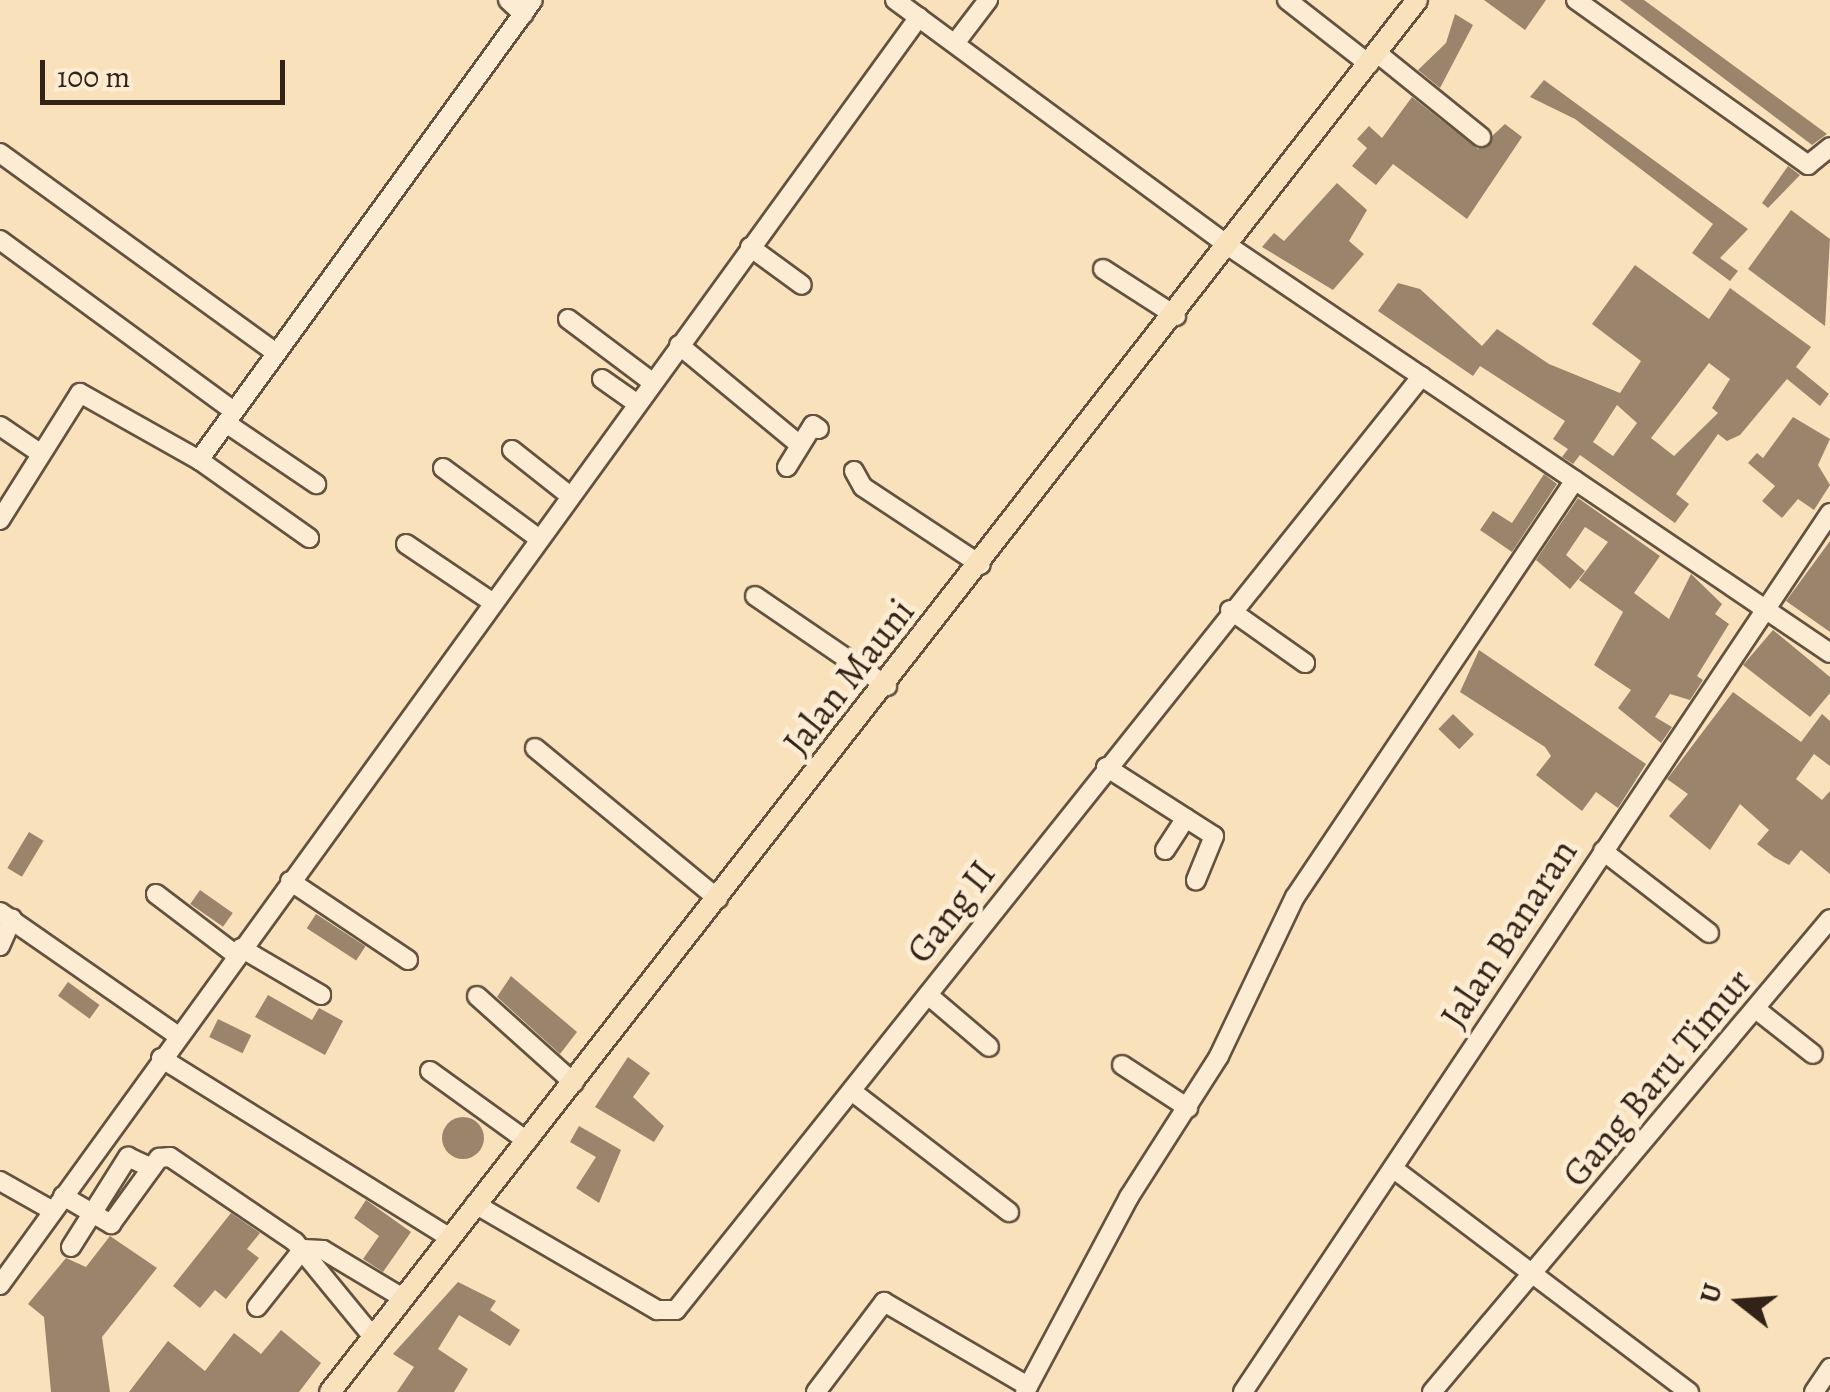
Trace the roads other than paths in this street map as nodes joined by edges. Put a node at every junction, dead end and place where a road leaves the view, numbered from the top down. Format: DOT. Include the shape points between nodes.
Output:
graph roads {
  1 [pos="508,0"];
  2 [pos="895,0"];
  3 [pos="988,0"];
  4 [pos="1287,0"];
  5 [pos="1418,0"];
  6 [pos="1576,0"];
  7 [pos="528,7"];
  8 [pos="919,17"];
  9 [pos="956,42"];
  10 [pos="1373,58"];
  11 [pos="1481,137"];
  12 [pos="1830,148"];
  13 [pos="0,153"];
  14 [pos="0,240"];
  15 [pos="750,247"];
  16 [pos="1230,247"];
  17 [pos="1104,269"];
  18 [pos="802,285"];
  19 [pos="1176,316"];
  20 [pos="568,319"];
  21 [pos="679,345"];
  22 [pos="274,352"];
  23 [pos="1422,376"];
  24 [pos="602,379"];
  25 [pos="652,382"];
  26 [pos="636,403"];
  27 [pos="230,417"];
  28 [pos="0,426"];
  29 [pos="819,429"];
  30 [pos="800,445"];
  31 [pos="512,450"];
  32 [pos="40,453"];
  33 [pos="200,460"];
  34 [pos="443,468"];
  35 [pos="786,468"];
  36 [pos="854,472"];
  37 [pos="1575,480"];
  38 [pos="316,484"];
  39 [pos="570,494"];
  40 [pos="1830,512"];
  41 [pos="0,520"];
  42 [pos="309,538"];
  43 [pos="538,538"];
  44 [pos="406,544"];
  45 [pos="981,565"];
  46 [pos="755,596"];
  47 [pos="492,602"];
  48 [pos="1764,609"];
  49 [pos="1230,610"];
  50 [pos="1830,653"];
  51 [pos="1305,663"];
  52 [pos="887,686"];
  53 [pos="535,748"];
  54 [pos="1106,767"];
  55 [pos="1186,818"];
  56 [pos="1166,850"];
  57 [pos="1603,851"];
  58 [pos="1196,880"];
  59 [pos="290,881"];
  60 [pos="156,894"];
  61 [pos="718,899"];
  62 [pos="6,916"];
  63 [pos="1830,918"];
  64 [pos="1709,933"];
  65 [pos="0,946"];
  66 [pos="238,952"];
  67 [pos="408,960"];
  68 [pos="928,995"];
  69 [pos="321,996"];
  70 [pos="477,996"];
  71 [pos="1756,1010"];
  72 [pos="177,1036"];
  73 [pos="989,1047"];
  74 [pos="1813,1054"];
  75 [pos="161,1058"];
  76 [pos="1122,1064"];
  77 [pos="430,1071"];
  78 [pos="574,1083"];
  79 [pos="853,1092"];
  80 [pos="1188,1108"];
  81 [pos="527,1141"];
  82 [pos="1394,1169"];
  83 [pos="0,1181"];
  84 [pos="58,1203"];
  85 [pos="475,1204"];
  86 [pos="1010,1212"];
  87 [pos="90,1214"];
  88 [pos="450,1237"];
  89 [pos="71,1247"];
  90 [pos="303,1249"];
  91 [pos="7,1260"];
  92 [pos="1533,1278"];
  93 [pos="0,1285"];
  94 [pos="403,1298"];
  95 [pos="257,1307"];
  96 [pos="374,1337"];
  97 [pos="1830,1368"];
  98 [pos="820,1387"];
  99 [pos="1027,1389"];
  100 [pos="330,1392"];
  101 [pos="842,1392"];
  102 [pos="1243,1392"];
  103 [pos="1432,1392"];
  104 [pos="1689,1392"];
  105 [pos="1814,1392"];
  1 -- 7 [label="street"];
  2 -- 8 [label="street"];
  3 -- 9 [label="street"];
  4 -- 10 [label="street"];
  5 -- 10 [label="main road, Jalan Mauni"];
  6 -- 12 [label="street" via="1808,165"];
  7 -- 22 [label="street"];
  8 -- 9 [label="street"];
  8 -- 15 [label="street"];
  9 -- 16 [label="street"];
  10 -- 11 [label="street"];
  10 -- 16 [label="main road, Jalan Mauni"];
  13 -- 22 [label="street"];
  14 -- 27 [label="street"];
  15 -- 18 [label="street"];
  15 -- 21 [label="street"];
  16 -- 19 [label="main road, Jalan Mauni"];
  16 -- 23 [label="street"];
  17 -- 19 [label="street"];
  19 -- 45 [label="main road, Jalan Mauni"];
  20 -- 25 [label="street"];
  21 -- 25 [label="street"];
  21 -- 30 [label="street"];
  22 -- 27 [label="street"];
  23 -- 37 [label="street"];
  23 -- 49 [label="street, Gang II"];
  24 -- 26 [label="street"];
  25 -- 26 [label="street"];
  26 -- 39 [label="street"];
  27 -- 33 [label="street"];
  27 -- 38 [label="street"];
  28 -- 32 [label="street"];
  29 -- 30 [label="street" via="812,425"];
  30 -- 35 [label="street"];
  31 -- 39 [label="street"];
  32 -- 33 [label="street" via="86,392"];
  32 -- 41 [label="street"];
  33 -- 42 [label="street"];
  34 -- 43 [label="street"];
  36 -- 45 [label="street" via="863,487"];
  37 -- 48 [label="street"];
  37 -- 80 [label="street" via="1295,897"];
  39 -- 43 [label="street"];
  40 -- 48 [label="street, Jalan Banaran"];
  43 -- 47 [label="street"];
  44 -- 47 [label="street"];
  45 -- 52 [label="main road, Jalan Mauni"];
  46 -- 52 [label="street"];
  47 -- 59 [label="street"];
  48 -- 50 [label="street"];
  48 -- 57 [label="street, Jalan Banaran"];
  49 -- 51 [label="street"];
  49 -- 54 [label="street, Gang II"];
  52 -- 61 [label="main road, Jalan Mauni"];
  53 -- 61 [label="street"];
  54 -- 55 [label="street"];
  54 -- 68 [label="street, Gang II"];
  55 -- 56 [label="street"];
  55 -- 58 [label="street" via="1217,841"];
  57 -- 64 [label="street"];
  57 -- 82 [label="street, Jalan Banaran"];
  59 -- 66 [label="street"];
  59 -- 67 [label="street"];
  60 -- 66 [label="street"];
  61 -- 78 [label="main road, Jalan Mauni"];
  62 -- 65 [label="street"];
  62 -- 72 [label="street"];
  63 -- 71 [label="street, Gang Baru Timur"];
  66 -- 69 [label="street"];
  66 -- 72 [label="street"];
  68 -- 73 [label="street"];
  68 -- 79 [label="street, Gang II"];
  70 -- 78 [label="street"];
  71 -- 74 [label="street"];
  71 -- 92 [label="street, Gang Baru Timur"];
  72 -- 75 [label="street"];
  75 -- 84 [label="street"];
  75 -- 88 [label="street"];
  76 -- 80 [label="street"];
  77 -- 81 [label="street"];
  78 -- 81 [label="main road, Jalan Mauni"];
  79 -- 85 [label="street, Gang II" via="669,1312"];
  79 -- 86 [label="street"];
  80 -- 99 [label="street"];
  81 -- 85 [label="main road, Jalan Mauni"];
  82 -- 92 [label="street"];
  82 -- 102 [label="street, Jalan Banaran"];
  83 -- 84 [label="street"];
  84 -- 87 [label="street"];
  84 -- 91 [label="street"];
  85 -- 88 [label="main road, Jalan Mauni"];
  87 -- 89 [label="street"];
  87 -- 90 [label="street" via="110,1224 152,1168 170,1157"];
  88 -- 94 [label="main road, Jalan Mauni"];
  90 -- 94 [label="street" via="323,1250"];
  90 -- 95 [label="street"];
  90 -- 96 [label="street"];
  91 -- 93 [label="street"];
  92 -- 103 [label="street, Gang Baru Timur"];
  92 -- 104 [label="street"];
  94 -- 96 [label="main road, Jalan Mauni"];
  96 -- 100 [label="main road, Jalan Mauni"];
  97 -- 105 [label="street"];
  98 -- 99 [label="street" via="884,1302"];
  98 -- 101 [label="street"];
}
